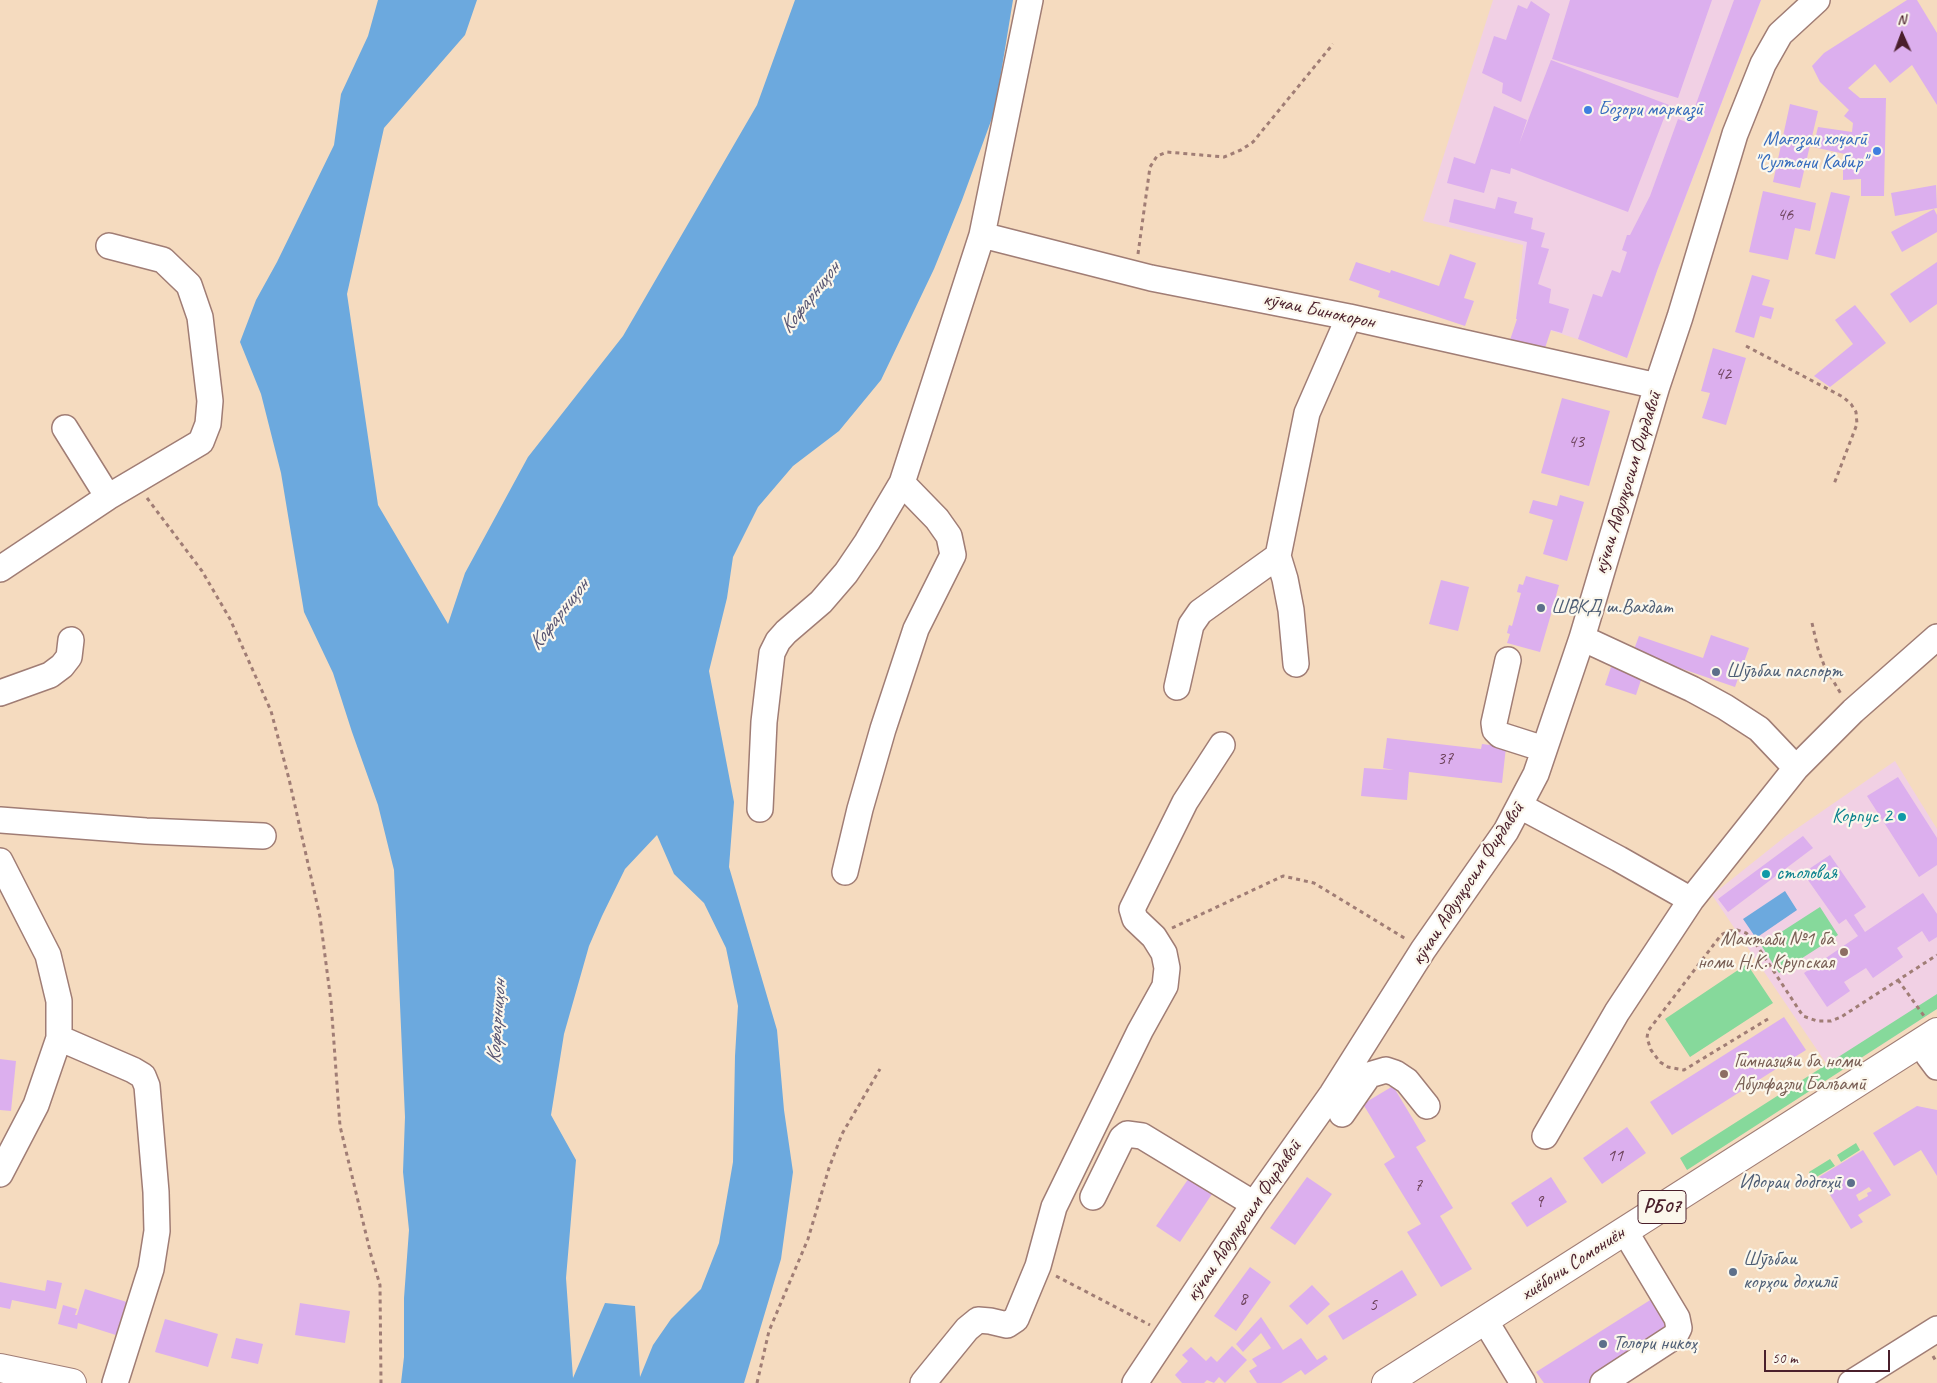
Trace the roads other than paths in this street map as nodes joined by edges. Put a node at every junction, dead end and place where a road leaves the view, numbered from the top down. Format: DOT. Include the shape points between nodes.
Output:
graph roads {
  1 [pos="1030,0"];
  2 [pos="1809,2"];
  3 [pos="982,235"];
  4 [pos="109,246"];
  5 [pos="1349,316"];
  6 [pos="1657,386"];
  7 [pos="65,428"];
  8 [pos="902,483"];
  9 [pos="108,497"];
  10 [pos="1278,556"];
  11 [pos="0,569"];
  12 [pos="1937,637"];
  13 [pos="1582,638"];
  14 [pos="71,640"];
  15 [pos="1508,660"];
  16 [pos="1296,664"];
  17 [pos="1177,687"];
  18 [pos="0,693"];
  19 [pos="1222,745"];
  20 [pos="1544,749"];
  21 [pos="1796,768"];
  22 [pos="1520,806"];
  23 [pos="760,809"];
  24 [pos="0,820"];
  25 [pos="263,836"];
  26 [pos="0,861"];
  27 [pos="845,872"];
  28 [pos="1691,900"];
  29 [pos="59,1038"];
  30 [pos="1935,1047"];
  31 [pos="1427,1106"];
  32 [pos="1342,1114"];
  33 [pos="1545,1136"];
  34 [pos="0,1174"];
  35 [pos="1093,1197"];
  36 [pos="1254,1204"];
  37 [pos="1632,1244"];
  38 [pos="1937,1329"];
  39 [pos="1492,1332"];
  40 [pos="0,1368"];
  41 [pos="72,1383"];
  42 [pos="115,1383"];
  43 [pos="923,1383"];
  44 [pos="1135,1383"];
  45 [pos="1386,1383"];
  46 [pos="1413,1383"];
  47 [pos="1523,1383"];
  48 [pos="1602,1383"];
  49 [pos="1851,1383"];
  1 -- 3 [label="street"];
  2 -- 6 [label="street, кӯчаи Абдулқосим Фирдавсӣ" via="1780,34 1763,64 1735,134"];
  3 -- 5 [label="street, кӯчаи Бинокорон" via="1135,274"];
  3 -- 8 [label="street"];
  4 -- 9 [label="street" via="163,260 189,285 200,317 210,401 208,424 201,442"];
  5 -- 6 [label="street, кӯчаи Бинокорон"];
  5 -- 10 [label="street" via="1307,413"];
  6 -- 13 [label="street, кӯчаи Абдулқосим Фирдавсӣ"];
  7 -- 9 [label="street"];
  8 -- 23 [label="street" via="846,573 821,602 786,632 772,653 764,722"];
  8 -- 27 [label="street" via="949,536 952,555 916,629 865,791"];
  9 -- 11 [label="street"];
  10 -- 16 [label="street" via="1289,602"];
  10 -- 17 [label="street" via="1200,612 1191,625"];
  12 -- 21 [label="street" via="1853,711"];
  13 -- 20 [label="street, кӯчаи Абдулқосим Фирдавсӣ"];
  13 -- 21 [label="street" via="1725,707 1759,730"];
  14 -- 18 [label="street" via="69,657 62,666 50,674"];
  15 -- 20 [label="street" via="1495,730 1500,735"];
  19 -- 43 [label="street" via="1185,802 1132,909 1135,919 1154,936 1164,953 1167,968 1164,986 1054,1207 1038,1266 1016,1319 1007,1325 978,1320"];
  20 -- 22 [label="street, кӯчаи Абдулқосим Фирдавсӣ"];
  21 -- 28 [label="street"];
  22 -- 28 [label="street"];
  22 -- 36 [label="street, кӯчаи Абдулқосим Фирдавсӣ" via="1423,950 1332,1094"];
  24 -- 25 [label="street"];
  26 -- 29 [label="street" via="48,955 59,1001"];
  28 -- 33 [label="street" via="1617,1012"];
  29 -- 34 [label="street" via="36,1105"];
  29 -- 42 [label="street" via="133,1070 148,1086 157,1231 151,1269"];
  30 -- 37 [label="highway, хиёбони Сомониён / РБ07"];
  30 -- 45 [label="highway, хиёбони Сомониён / РБ07"];
  31 -- 32 [label="street" via="1407,1081 1386,1070 1370,1075"];
  35 -- 36 [label="street" via="1122,1138 1127,1134 1142,1136"];
  36 -- 44 [label="street, кӯчаи Абдулқосим Фирдавсӣ"];
  37 -- 39 [label="highway, хиёбони Сомониён / РБ07"];
  37 -- 48 [label="street" via="1677,1318 1679,1328 1675,1336"];
  38 -- 49 [label="street"];
  39 -- 46 [label="highway, хиёбони Сомониён / РБ07"];
  39 -- 47 [label="street"];
  40 -- 41 [label="highway"];
}
